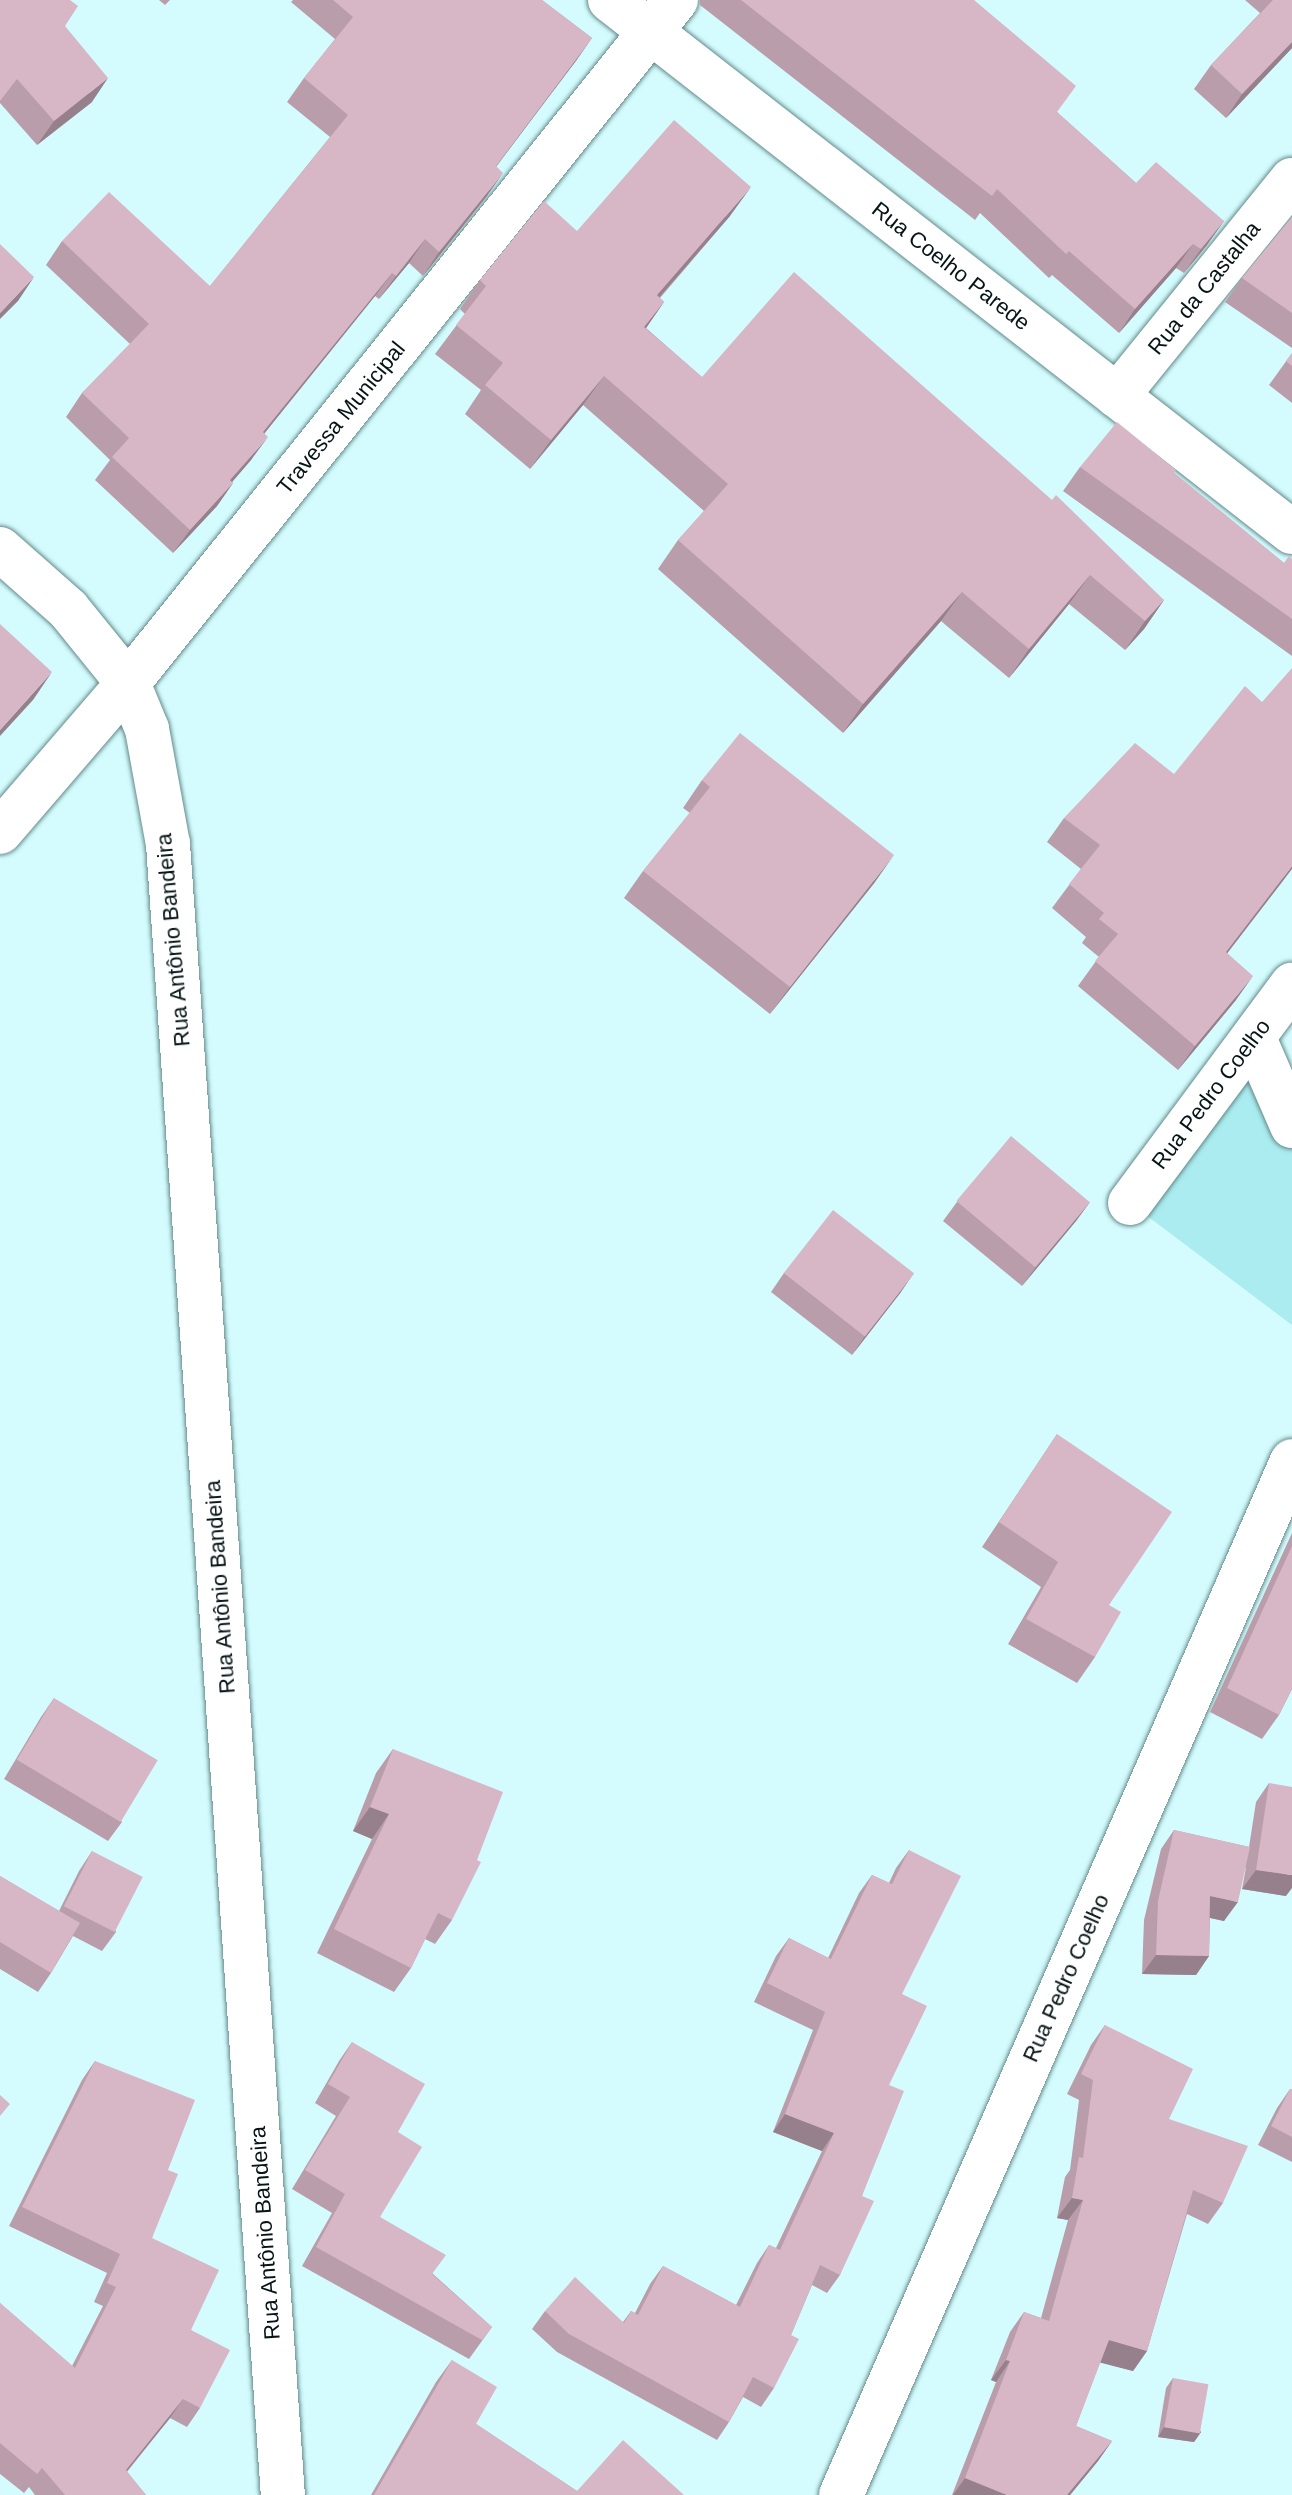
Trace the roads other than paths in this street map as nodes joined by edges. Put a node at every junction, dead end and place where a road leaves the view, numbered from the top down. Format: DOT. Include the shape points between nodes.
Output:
graph roads {
  1 [pos="610,0"];
  2 [pos="664,16"];
  3 [pos="1292,180"];
  4 [pos="1117,396"];
  5 [pos="1292,532"];
  6 [pos="0,549"];
  7 [pos="128,683"];
  8 [pos="0,832"];
  9 [pos="1292,985"];
  10 [pos="1254,1038"];
  11 [pos="1292,1126"];
  12 [pos="1130,1203"];
  13 [pos="1292,1461"];
  14 [pos="293,2487"];
  15 [pos="841,2495"];
  1 -- 2 [label="street, Rua Coelho Parede"];
  2 -- 4 [label="street, Rua Coelho Parede"];
  2 -- 7 [label="street, Travessa Municipal"];
  3 -- 4 [label="street, Rua da Castalha"];
  4 -- 5 [label="street, Rua Coelho Parede"];
  6 -- 7 [label="street, Rua Antônio Bandeira" via="68,609"];
  7 -- 8 [label="street, Travessa Municipal"];
  7 -- 14 [label="street, Rua Antônio Bandeira" via="147,729 168,844"];
  9 -- 10 [label="street, Rua Pedro Coelho"];
  10 -- 11 [label="street"];
  10 -- 12 [label="street, Rua Pedro Coelho"];
  13 -- 15 [label="street, Rua Pedro Coelho"];
}
